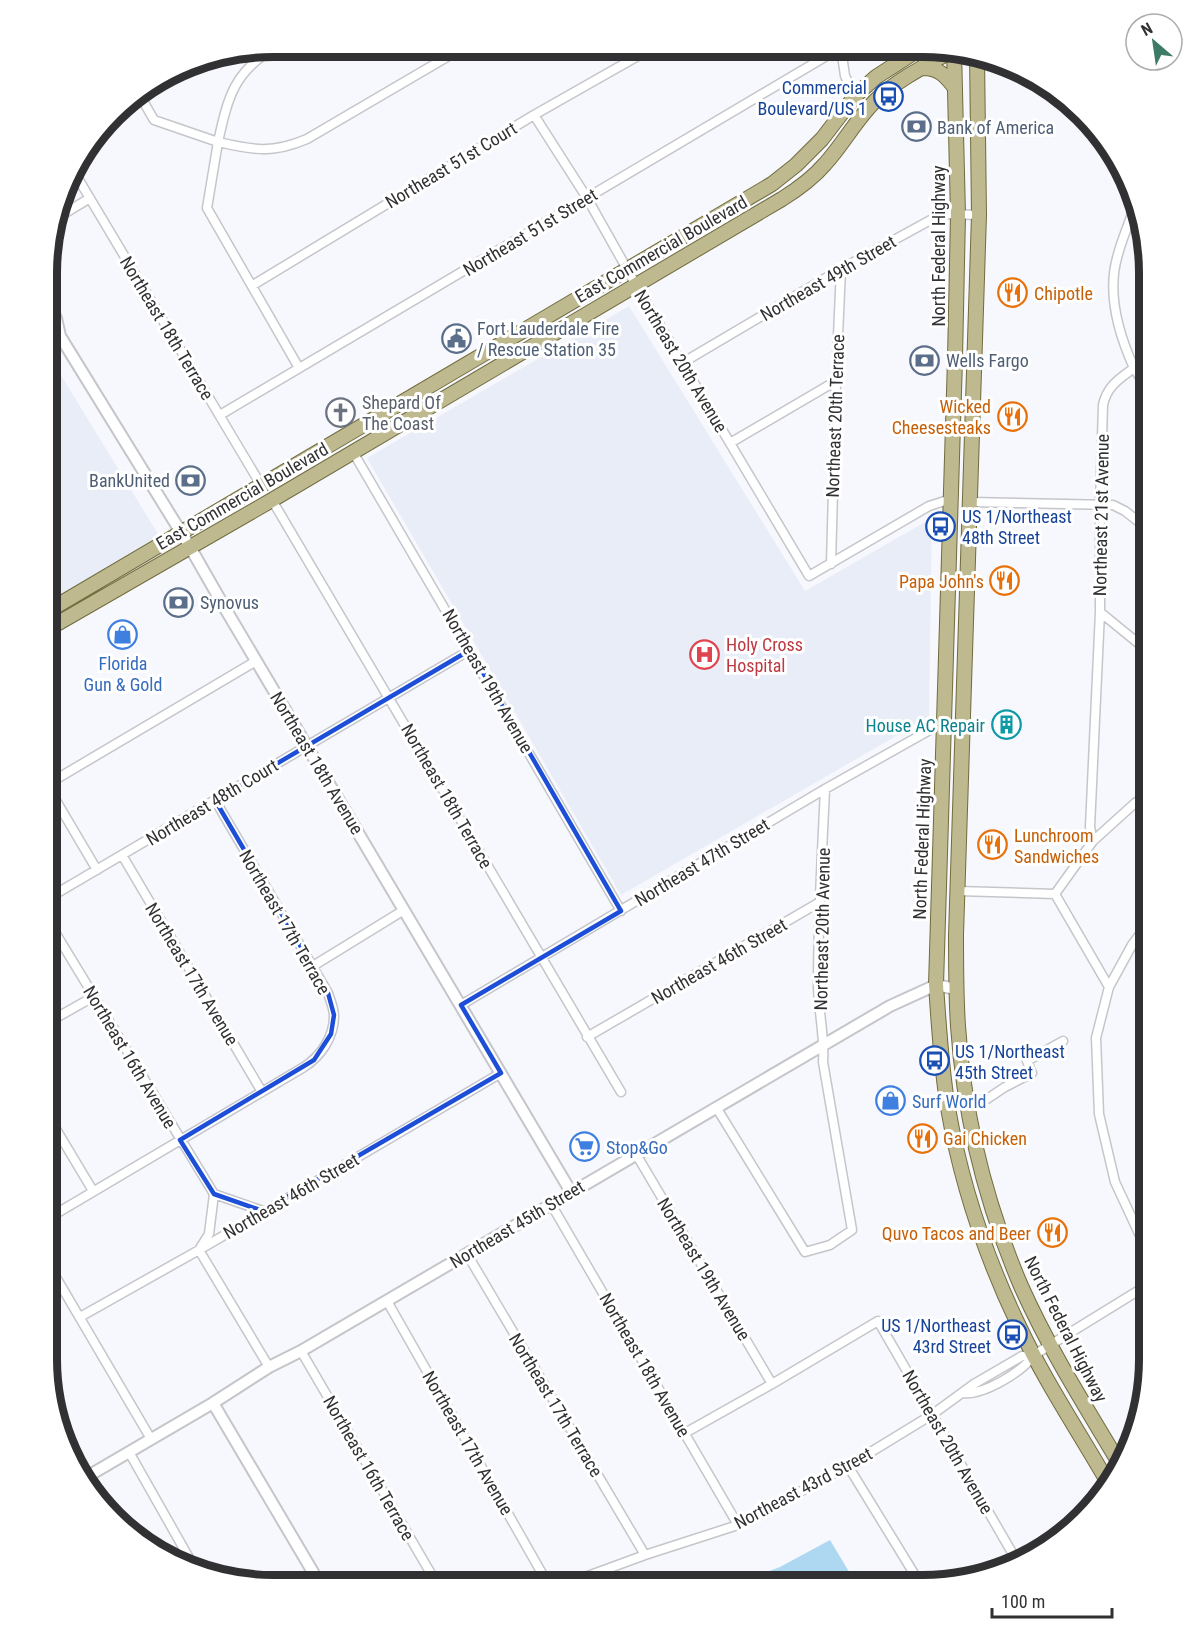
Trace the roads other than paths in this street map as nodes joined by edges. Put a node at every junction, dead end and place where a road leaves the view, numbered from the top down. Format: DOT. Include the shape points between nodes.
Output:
graph roads {
  1 [pos="261,57"];
  2 [pos="447,57"];
  3 [pos="636,57"];
  4 [pos="825,57"];
  5 [pos="842,57"];
  6 [pos="906,57"];
  7 [pos="941,58"];
  8 [pos="955,60"];
  9 [pos="977,64"];
  10 [pos="923,68"];
  11 [pos="955,88"];
  12 [pos="855,96"];
  13 [pos="143,101"];
  14 [pos="534,115"];
  15 [pos="218,142"];
  16 [pos="79,179"];
  17 [pos="90,198"];
  18 [pos="586,198"];
  19 [pos="65,213"];
  20 [pos="958,214"];
  21 [pos="1131,215"];
  22 [pos="979,216"];
  23 [pos="841,269"];
  24 [pos="627,270"];
  25 [pos="253,285"];
  26 [pos="636,285"];
  27 [pos="57,322"];
  28 [pos="57,334"];
  29 [pos="60,336"];
  30 [pos="57,338"];
  31 [pos="955,359"];
  32 [pos="682,363"];
  33 [pos="299,368"];
  34 [pos="1134,368"];
  35 [pos="457,370"];
  36 [pos="1139,376"];
  37 [pos="836,381"];
  38 [pos="974,382"];
  39 [pos="439,401"];
  40 [pos="220,415"];
  41 [pos="730,443"];
  42 [pos="353,452"];
  43 [pos="952,461"];
  44 [pos="261,485"];
  45 [pos="951,499"];
  46 [pos="273,500"];
  47 [pos="970,502"];
  48 [pos="1100,505"];
  49 [pos="1139,522"];
  50 [pos="181,533"];
  51 [pos="969,538"];
  52 [pos="190,547"];
  53 [pos="831,564"];
  54 [pos="57,606"];
  55 [pos="1100,612"];
  56 [pos="57,624"];
  57 [pos="1139,644"];
  58 [pos="470,650"];
  59 [pos="256,661"];
  60 [pos="389,698"];
  61 [pos="944,722"];
  62 [pos="307,746"];
  63 [pos="57,780"];
  64 [pos="825,789"];
  65 [pos="57,800"];
  66 [pos="215,800"];
  67 [pos="1139,800"];
  68 [pos="1093,841"];
  69 [pos="122,855"];
  70 [pos="939,866"];
  71 [pos="98,870"];
  72 [pos="958,891"];
  73 [pos="57,893"];
  74 [pos="1055,894"];
  75 [pos="820,902"];
  76 [pos="404,909"];
  77 [pos="621,911"];
  78 [pos="57,936"];
  79 [pos="1139,936"];
  80 [pos="542,959"];
  81 [pos="313,966"];
  82 [pos="936,985"];
  83 [pos="1110,987"];
  84 [pos="956,989"];
  85 [pos="93,998"];
  86 [pos="461,1005"];
  87 [pos="57,1018"];
  88 [pos="587,1038"];
  89 [pos="1063,1041"];
  90 [pos="824,1044"];
  91 [pos="501,1073"];
  92 [pos="262,1092"];
  93 [pos="621,1092"];
  94 [pos="966,1103"];
  95 [pos="716,1107"];
  96 [pos="57,1131"];
  97 [pos="180,1140"];
  98 [pos="636,1154"];
  99 [pos="983,1178"];
  100 [pos="965,1183"];
  101 [pos="93,1191"];
  102 [pos="571,1192"];
  103 [pos="214,1194"];
  104 [pos="550,1204"];
  105 [pos="263,1211"];
  106 [pos="57,1213"];
  107 [pos="1139,1234"];
  108 [pos="199,1250"];
  109 [pos="467,1254"];
  110 [pos="57,1279"];
  111 [pos="1139,1290"];
  112 [pos="387,1301"];
  113 [pos="80,1317"];
  114 [pos="1051,1345"];
  115 [pos="302,1351"];
  116 [pos="1034,1355"];
  117 [pos="270,1367"];
  118 [pos="772,1384"];
  119 [pos="213,1403"];
  120 [pos="933,1414"];
  121 [pos="685,1433"];
  122 [pos="151,1439"];
  123 [pos="129,1452"];
  124 [pos="1115,1457"];
  125 [pos="848,1466"];
  126 [pos="1106,1474"];
  127 [pos="90,1475"];
  128 [pos="738,1525"];
  129 [pos="645,1555"];
  130 [pos="1013,1555"];
  131 [pos="191,1559"];
  132 [pos="315,1575"];
  133 [pos="432,1575"];
  134 [pos="543,1575"];
  135 [pos="591,1575"];
  136 [pos="914,1575"];
  1 -- 15 [label="street" via="239,78 225,111"];
  2 -- 15 [label="street" via="287,147 251,149"];
  3 -- 14 [label="street, Northeast 51st Court"];
  4 -- 18 [label="street, Northeast 51st Street"];
  5 -- 12 [label="street"];
  6 -- 12 [label="main road, East Commercial Boulevard"];
  7 -- 10 [label="main road, East Commercial Boulevard"];
  8 -- 11 [label="main road, North Federal Highway"];
  9 -- 22 [label="main road, North Federal Highway"];
  10 -- 11 [label="main road" via="941,72"];
  10 -- 26 [label="main road, East Commercial Boulevard" via="878,98 826,163 798,189"];
  11 -- 20 [label="main road, North Federal Highway"];
  12 -- 24 [label="main road, East Commercial Boulevard" via="822,139 772,184"];
  13 -- 15 [label="street" via="154,120"];
  14 -- 18 [label="street, Northeast 20th Avenue"];
  14 -- 25 [label="street, Northeast 51st Court"];
  15 -- 25 [label="street" via="207,208"];
  16 -- 17 [label="street, Northeast 18th Terrace"];
  17 -- 19 [label="street"];
  17 -- 40 [label="street, Northeast 18th Terrace"];
  18 -- 24 [label="street, Northeast 20th Avenue"];
  18 -- 33 [label="street, Northeast 51st Street"];
  20 -- 22 [label="street, Northeast 49th Street"];
  20 -- 23 [label="street, Northeast 49th Street" via="936,217"];
  20 -- 31 [label="main road, North Federal Highway"];
  21 -- 34 [label="street" via="1116,258 1113,283 1122,343"];
  22 -- 38 [label="main road, North Federal Highway"];
  23 -- 32 [label="street, Northeast 49th Street"];
  23 -- 37 [label="street, Northeast 20th Terrace"];
  24 -- 26 [label="street, Northeast 20th Avenue"];
  24 -- 35 [label="main road, East Commercial Boulevard"];
  25 -- 33 [label="street"];
  26 -- 32 [label="street, Northeast 20th Avenue"];
  26 -- 39 [label="main road, East Commercial Boulevard"];
  27 -- 29 [label="street, Northeast 18th Avenue"];
  28 -- 29 [label="street, Northeast 18th Avenue"];
  29 -- 30 [label="street"];
  29 -- 50 [label="street, Northeast 18th Avenue"];
  31 -- 38 [label="main road" via="963,374"];
  31 -- 43 [label="main road, North Federal Highway"];
  32 -- 41 [label="street, Northeast 20th Avenue"];
  33 -- 40 [label="street, Northeast 51st Street"];
  34 -- 36 [label="street"];
  34 -- 48 [label="street, Northeast 21st Avenue" via="1105,392"];
  35 -- 39 [label="main road" via="442,387"];
  35 -- 44 [label="main road, East Commercial Boulevard"];
  37 -- 41 [label="street"];
  37 -- 53 [label="street, Northeast 20th Terrace"];
  38 -- 47 [label="main road, North Federal Highway"];
  39 -- 42 [label="main road, East Commercial Boulevard"];
  40 -- 44 [label="street, Northeast 18th Terrace"];
  41 -- 53 [label="street, Northeast 20th Avenue" via="809,576"];
  42 -- 46 [label="main road, East Commercial Boulevard"];
  42 -- 58 [label="street, Northeast 19th Avenue"];
  43 -- 45 [label="main road, North Federal Highway"];
  43 -- 47 [label="main road"];
  44 -- 50 [label="main road, East Commercial Boulevard"];
  45 -- 51 [label="main road" via="958,507"];
  45 -- 53 [label="street" via="929,506"];
  45 -- 61 [label="main road, North Federal Highway"];
  46 -- 52 [label="main road, East Commercial Boulevard"];
  46 -- 60 [label="street, Northeast 18th Terrace"];
  47 -- 48 [label="street"];
  47 -- 51 [label="main road, North Federal Highway"];
  48 -- 49 [label="street" via="1125,511"];
  48 -- 55 [label="street, Northeast 21st Avenue"];
  50 -- 52 [label="street, Northeast 18th Avenue"];
  50 -- 54 [label="main road, East Commercial Boulevard"];
  51 -- 72 [label="main road, North Federal Highway"];
  52 -- 56 [label="main road, East Commercial Boulevard"];
  52 -- 59 [label="street, Northeast 18th Avenue"];
  55 -- 57 [label="street"];
  55 -- 68 [label="street, Northeast 21st Avenue" via="1090,827"];
  58 -- 60 [label="street, Northeast 48th Court"];
  58 -- 77 [label="street, Northeast 19th Avenue"];
  59 -- 62 [label="street, Northeast 18th Avenue"];
  59 -- 63 [label="street"];
  60 -- 62 [label="street, Northeast 48th Court"];
  60 -- 80 [label="street, Northeast 18th Terrace"];
  61 -- 64 [label="street, Northeast 47th Street"];
  61 -- 70 [label="main road, North Federal Highway"];
  62 -- 66 [label="street, Northeast 48th Court"];
  62 -- 76 [label="street, Northeast 18th Avenue"];
  64 -- 75 [label="street, Northeast 20th Avenue"];
  64 -- 77 [label="street, Northeast 47th Street"];
  65 -- 71 [label="street"];
  66 -- 69 [label="street, Northeast 48th Court"];
  66 -- 81 [label="street, Northeast 17th Terrace"];
  67 -- 68 [label="street"];
  68 -- 74 [label="street"];
  69 -- 71 [label="street, Northeast 48th Court"];
  69 -- 92 [label="street, Northeast 17th Avenue"];
  70 -- 72 [label="main road"];
  70 -- 82 [label="main road, North Federal Highway"];
  71 -- 73 [label="street, Northeast 48th Court"];
  72 -- 74 [label="street"];
  72 -- 84 [label="main road, North Federal Highway"];
  74 -- 83 [label="street"];
  75 -- 88 [label="street, Northeast 46th Street"];
  75 -- 90 [label="street, Northeast 20th Avenue" via="818,999"];
  76 -- 81 [label="street"];
  76 -- 86 [label="street, Northeast 18th Avenue"];
  77 -- 80 [label="street, Northeast 47th Street"];
  78 -- 85 [label="street, Northeast 16th Avenue"];
  79 -- 83 [label="street"];
  80 -- 86 [label="street, Northeast 47th Street"];
  80 -- 88 [label="street, Northeast 18th Terrace"];
  81 -- 92 [label="street, Northeast 17th Terrace" via="328,993 334,1015 331,1034 314,1060"];
  82 -- 84 [label="street"];
  82 -- 90 [label="street, Northeast 45th Street"];
  82 -- 100 [label="main road, North Federal Highway" via="948,1107"];
  83 -- 107 [label="street" via="1096,1038 1099,1114 1116,1182"];
  84 -- 94 [label="main road, North Federal Highway"];
  85 -- 87 [label="street"];
  85 -- 97 [label="street, Northeast 16th Avenue"];
  86 -- 91 [label="street, Northeast 18th Avenue"];
  88 -- 93 [label="street, Northeast 18th Terrace"];
  89 -- 94 [label="street" via="1028,1060 1032,1073 987,1099"];
  90 -- 95 [label="street, Northeast 45th Street"];
  90 -- 95 [label="street, Northeast 20th Avenue" via="823,1062 852,1230 830,1245 805,1252"];
  91 -- 102 [label="street, Northeast 18th Avenue"];
  91 -- 105 [label="street, Northeast 46th Street"];
  92 -- 97 [label="street"];
  94 -- 99 [label="main road, North Federal Highway"];
  95 -- 98 [label="street, Northeast 45th Street"];
  96 -- 101 [label="street"];
  97 -- 101 [label="street"];
  97 -- 103 [label="street, Northeast 16th Avenue"];
  98 -- 102 [label="street, Northeast 45th Street"];
  98 -- 118 [label="street, Northeast 19th Avenue"];
  99 -- 100 [label="street"];
  99 -- 114 [label="main road, North Federal Highway" via="1009,1257"];
  100 -- 116 [label="main road, North Federal Highway" via="993,1266"];
  101 -- 106 [label="street"];
  102 -- 104 [label="street, Northeast 45th Street"];
  103 -- 105 [label="street"];
  103 -- 108 [label="street" via="209,1234"];
  104 -- 109 [label="street, Northeast 45th Street"];
  104 -- 121 [label="street, Northeast 18th Avenue"];
  105 -- 108 [label="street, Northeast 46th Street"];
  108 -- 113 [label="street, Northeast 46th Street"];
  108 -- 117 [label="street"];
  109 -- 112 [label="street, Northeast 45th Street"];
  109 -- 129 [label="street, Northeast 17th Terrace"];
  110 -- 113 [label="street"];
  111 -- 114 [label="street, Northeast 43rd Street"];
  112 -- 115 [label="street, Northeast 45th Street"];
  112 -- 134 [label="street, Northeast 17th Avenue"];
  113 -- 122 [label="street"];
  114 -- 116 [label="street, Northeast 43rd Street"];
  114 -- 124 [label="main road, North Federal Highway"];
  115 -- 117 [label="street, Northeast 45th Street"];
  115 -- 133 [label="street, Northeast 16th Terrace"];
  116 -- 120 [label="street, Northeast 43rd Street" via="1022,1356 974,1384"];
  116 -- 126 [label="main road, North Federal Highway"];
  117 -- 119 [label="street, Northeast 45th Street"];
  118 -- 120 [label="street, Northeast 20th Avenue" via="878,1321"];
  118 -- 121 [label="street"];
  119 -- 122 [label="street, Northeast 45th Street"];
  119 -- 132 [label="street"];
  120 -- 125 [label="street, Northeast 43rd Street"];
  120 -- 130 [label="street, Northeast 20th Avenue"];
  121 -- 128 [label="street, Northeast 18th Avenue"];
  122 -- 123 [label="street, Northeast 45th Street"];
  123 -- 127 [label="street, Northeast 45th Street"];
  123 -- 131 [label="street"];
  125 -- 128 [label="street, Northeast 43rd Street"];
  125 -- 136 [label="street"];
  128 -- 129 [label="street, Northeast 43rd Street"];
  129 -- 135 [label="street, Northeast 43rd Street"];
}
